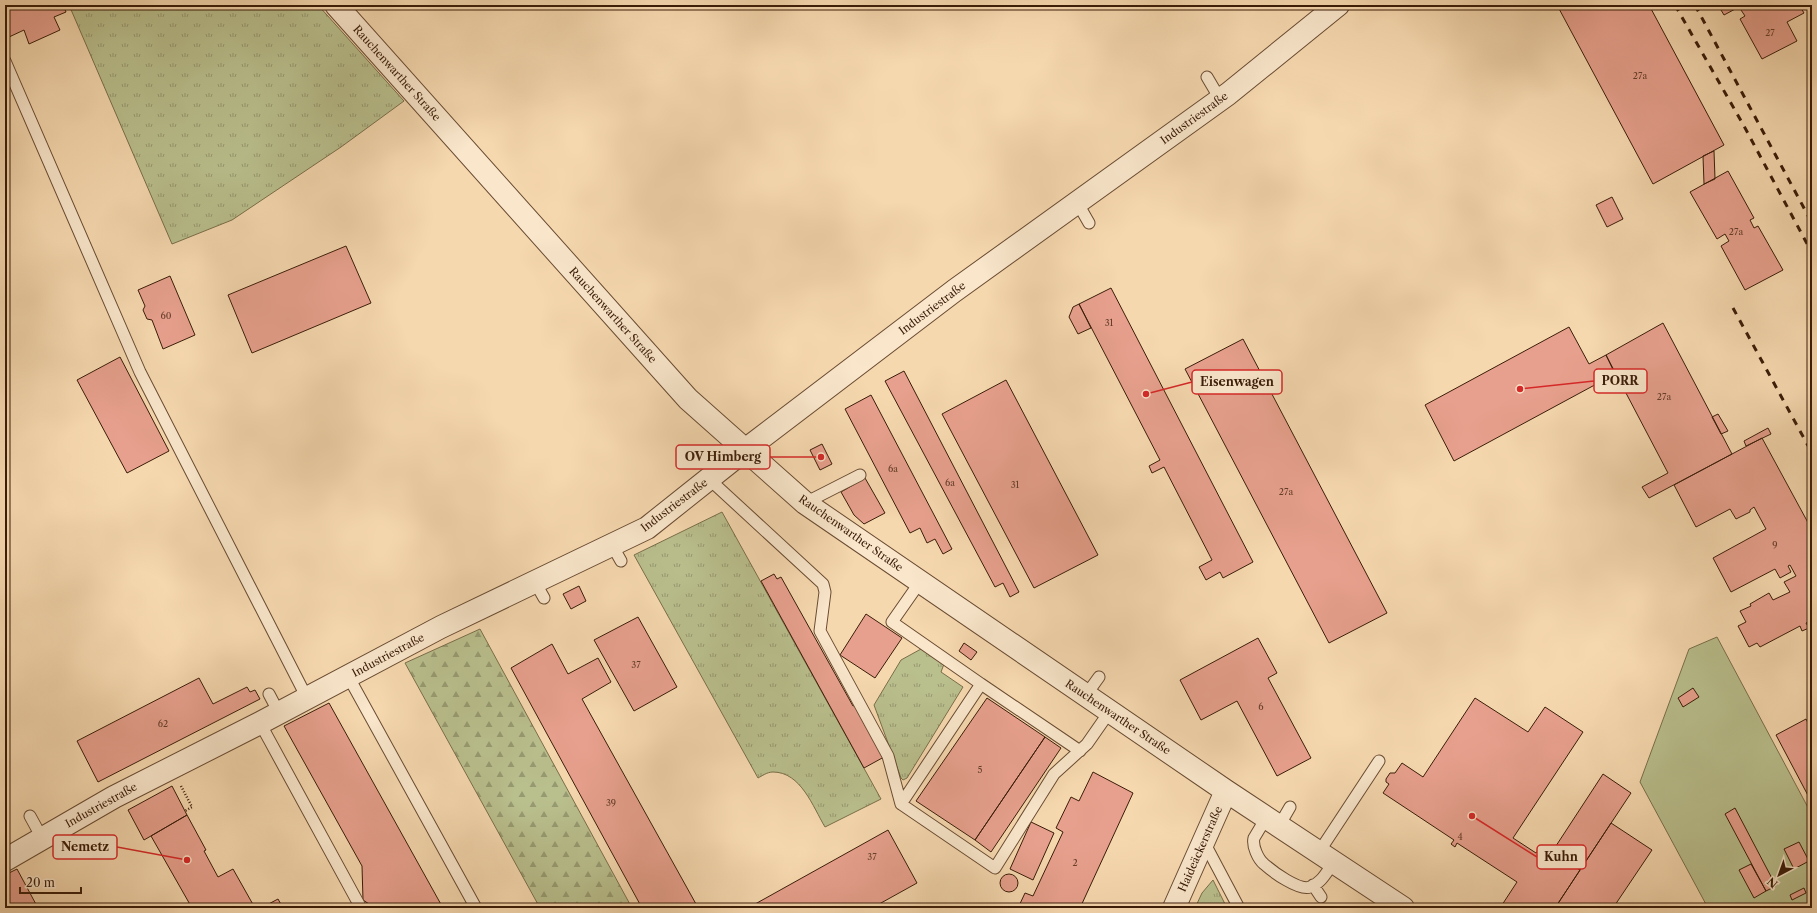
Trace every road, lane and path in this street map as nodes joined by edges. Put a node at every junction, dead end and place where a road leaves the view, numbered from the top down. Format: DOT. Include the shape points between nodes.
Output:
graph roads {
  1 [pos="336,5"];
  2 [pos="1338,5"];
  3 [pos="5,61"];
  4 [pos="1208,76"];
  5 [pos="1220,99"];
  6 [pos="1077,202"];
  7 [pos="1089,223"];
  8 [pos="745,450"];
  9 [pos="860,475"];
  10 [pos="709,479"];
  11 [pos="805,503"];
  12 [pos="920,582"];
  13 [pos="348,676"];
  14 [pos="1099,677"];
  15 [pos="981,684"];
  16 [pos="1086,695"];
  17 [pos="307,698"];
  18 [pos="1110,711"];
  19 [pos="260,723"];
  20 [pos="1080,751"];
  21 [pos="1379,761"];
  22 [pos="171,768"];
  23 [pos="1226,790"];
  24 [pos="901,804"];
  25 [pos="1290,807"];
  26 [pos="185,811"];
  27 [pos="30,816"];
  28 [pos="1273,822"];
  29 [pos="42,838"];
  30 [pos="1204,842"];
  31 [pos="1327,857"];
  32 [pos="5,860"];
  33 [pos="1313,885"];
  34 [pos="1321,897"];
  35 [pos="361,908"];
  36 [pos="476,908"];
  37 [pos="1174,908"];
  38 [pos="1239,908"];
  39 [pos="1403,908"];
  1 -- 8 [label="street, Rauchenwarther Straße" via="688,398"];
  2 -- 5 [label="street, Industriestraße"];
  3 -- 17 [label="lane" via="140,372"];
  4 -- 5 [label="lane"];
  5 -- 6 [label="street, Industriestraße"];
  6 -- 7 [label="lane"];
  6 -- 8 [label="street, Industriestraße" via="954,291"];
  8 -- 10 [label="street, Industriestraße"];
  8 -- 11 [label="street, Rauchenwarther Straße"];
  9 -- 11 [label="lane"];
  10 -- 13 [label="street, Industriestraße" via="616,553 540,590 441,627"];
  10 -- 24 [label="lane" via="823,584 825,592 820,631 888,756"];
  11 -- 12 [label="street, Rauchenwarther Straße"];
  12 -- 15 [label="lane" via="892,622"];
  12 -- 16 [label="street, Rauchenwarther Straße"];
  13 -- 17 [label="street, Industriestraße"];
  13 -- 36 [label="lane"];
  14 -- 16 [label="lane"];
  15 -- 20 [label="lane"];
  15 -- 24 [label="lane"];
  16 -- 18 [label="street, Rauchenwarther Straße"];
  17 -- 19 [label="street, Industriestraße" via="274,703"];
  18 -- 20 [label="lane"];
  18 -- 23 [label="street, Rauchenwarther Straße"];
  19 -- 22 [label="street, Industriestraße"];
  19 -- 35 [label="lane"];
  20 -- 24 [label="lane" via="1054,774 995,868"];
  21 -- 31 [label="lane"];
  22 -- 26 [label="path" via="192,807"];
  22 -- 29 [label="street, Industriestraße"];
  23 -- 28 [label="street, Rauchenwarther Straße"];
  23 -- 30 [label="street, Haideäckerstraße"];
  25 -- 28 [label="lane"];
  27 -- 29 [label="lane"];
  28 -- 31 [label="street, Rauchenwarther Straße"];
  28 -- 33 [label="lane" via="1254,842 1262,861 1297,887"];
  29 -- 32 [label="street, Industriestraße"];
  30 -- 37 [label="street, Haideäckerstraße"];
  30 -- 38 [label="lane"];
  31 -- 33 [label="lane" via="1321,880"];
  31 -- 39 [label="street, Rauchenwarther Straße"];
  33 -- 34 [label="lane"];
}
